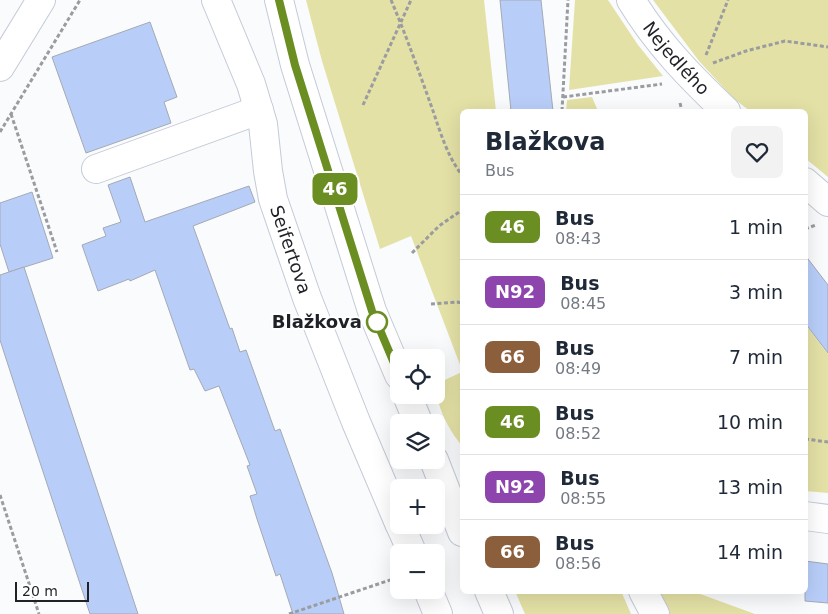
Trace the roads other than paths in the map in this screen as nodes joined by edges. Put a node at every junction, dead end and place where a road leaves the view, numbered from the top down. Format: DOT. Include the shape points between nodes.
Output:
graph roads {
  1 [pos="41,0"];
  2 [pos="216,0"];
  3 [pos="279,0"];
  4 [pos="631,0"];
  5 [pos="0,67"];
  6 [pos="724,109"];
  7 [pos="259,110"];
  8 [pos="96,169"];
  9 [pos="808,185"];
  10 [pos="828,202"];
  11 [pos="390,354"];
  12 [pos="441,469"];
  13 [pos="454,486"];
  14 [pos="390,503"];
  15 [pos="808,516"];
  16 [pos="828,519"];
  17 [pos="460,520"];
  18 [pos="490,594"];
  19 [pos="645,594"];
  20 [pos="432,599"];
  21 [pos="438,614"];
  22 [pos="499,614"];
  23 [pos="655,614"];
  1 -- 5 [label="street"];
  2 -- 7 [label="street, Seifertova"];
  3 -- 11 [label="street" via="295,65 372,311"];
  4 -- 6 [label="street, Nejedlého" via="648,28 695,72"];
  7 -- 8 [label="street"];
  7 -- 14 [label="street, Seifertova" via="264,124 273,199 307,298"];
  9 -- 10 [label="street"];
  12 -- 13 [label="street"];
  13 -- 17 [label="street"];
  15 -- 16 [label="street"];
  18 -- 22 [label="street"];
  19 -- 23 [label="street"];
  20 -- 21 [label="street"];
}
